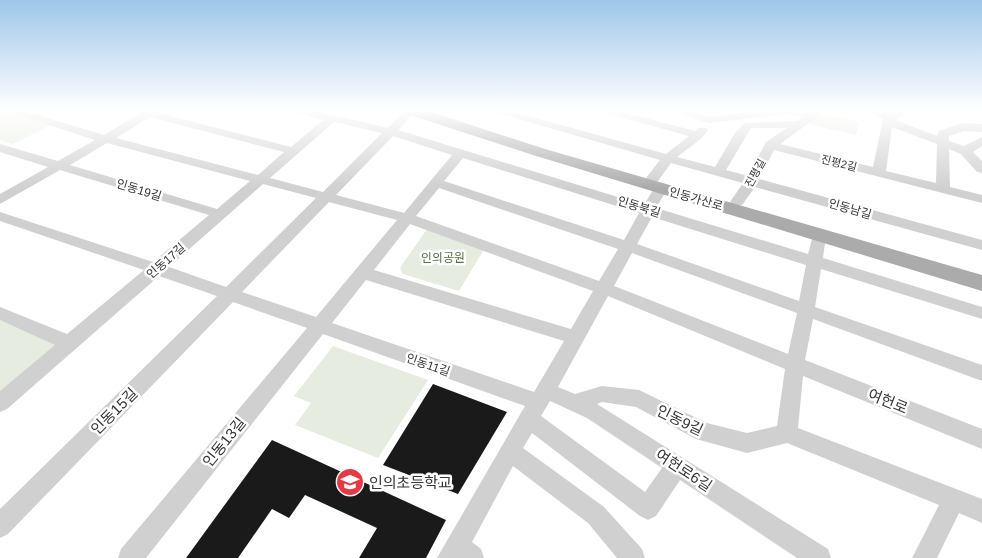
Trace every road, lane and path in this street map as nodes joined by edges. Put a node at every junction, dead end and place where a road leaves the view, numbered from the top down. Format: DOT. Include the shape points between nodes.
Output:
graph roads {
  1 [pos="96,136"];
  2 [pos="111,136"];
  3 [pos="239,136"];
  4 [pos="310,136"];
  5 [pos="387,136"];
  6 [pos="405,136"];
  7 [pos="489,136"];
  8 [pos="589,136"];
  9 [pos="697,136"];
  10 [pos="739,136"];
  11 [pos="783,136"];
  12 [pos="885,136"];
  13 [pos="927,136"];
  14 [pos="942,136"];
  15 [pos="106,139"];
  16 [pos="982,141"];
  17 [pos="942,142"];
  18 [pos="770,145"];
  19 [pos="0,148"];
  20 [pos="293,151"];
  21 [pos="965,151"];
  22 [pos="461,152"];
  23 [pos="668,158"];
  24 [pos="59,166"];
  25 [pos="982,169"];
  26 [pos="718,172"];
  27 [pos="879,173"];
  28 [pos="260,180"];
  29 [pos="752,182"];
  30 [pos="436,183"];
  31 [pos="657,183"];
  32 [pos="943,189"];
  33 [pos="327,196"];
  34 [pos="982,199"];
  35 [pos="0,200"];
  36 [pos="737,202"];
  37 [pos="648,210"];
  38 [pos="220,214"];
  39 [pos="0,216"];
  40 [pos="407,218"];
  41 [pos="819,235"];
  42 [pos="982,245"];
  43 [pos="627,246"];
  44 [pos="814,261"];
  45 [pos="157,268"];
  46 [pos="363,273"];
  47 [pos="982,274"];
  48 [pos="982,283"];
  49 [pos="603,288"];
  50 [pos="229,295"];
  51 [pos="806,310"];
  52 [pos="0,313"];
  53 [pos="982,313"];
  54 [pos="319,327"];
  55 [pos="575,337"];
  56 [pos="69,343"];
  57 [pos="795,363"];
  58 [pos="982,373"];
  59 [pos="0,403"];
  60 [pos="575,403"];
  61 [pos="537,404"];
  62 [pos="787,433"];
  63 [pos="982,439"];
  64 [pos="510,451"];
  65 [pos="677,466"];
  66 [pos="954,499"];
  67 [pos="982,511"];
  68 [pos="0,526"];
  69 [pos="459,554"];
  70 [pos="130,558"];
  71 [pos="633,558"];
  72 [pos="820,558"];
  73 [pos="924,558"];
  1 -- 15 [label="street"];
  2 -- 15 [label="street"];
  3 -- 20 [label="street"];
  4 -- 20 [label="street, 인동17길"];
  5 -- 33 [label="street, 인동15길"];
  6 -- 22 [label="street, 인동북길"];
  7 -- 31 [label="main road, 인동가산로"];
  8 -- 23 [label="street, 인동남길"];
  9 -- 23 [label="street"];
  10 -- 26 [label="street"];
  11 -- 18 [label="street, 진평길"];
  12 -- 27 [label="street"];
  13 -- 17 [label="street"];
  14 -- 17 [label="street"];
  15 -- 24 [label="street"];
  15 -- 28 [label="street"];
  16 -- 21 [label="street"];
  17 -- 21 [label="street"];
  17 -- 32 [label="street"];
  18 -- 27 [label="street, 진평2길"];
  18 -- 29 [label="street, 진평길"];
  19 -- 24 [label="street, 인동19길"];
  20 -- 28 [label="street, 인동17길"];
  21 -- 25 [label="street"];
  22 -- 30 [label="street, 인동13길"];
  22 -- 37 [label="street, 인동북길"];
  23 -- 26 [label="street, 인동남길"];
  23 -- 31 [label="street"];
  24 -- 35 [label="street"];
  24 -- 38 [label="street, 인동19길"];
  26 -- 29 [label="street, 인동남길"];
  27 -- 32 [label="street, 진평2길"];
  28 -- 33 [label="street"];
  28 -- 38 [label="street, 인동17길"];
  29 -- 36 [label="street, 진평길"];
  29 -- 42 [label="street, 인동남길"];
  30 -- 40 [label="street, 인동13길"];
  30 -- 43 [label="street"];
  31 -- 36 [label="main road, 인동가산로"];
  31 -- 37 [label="street"];
  31 -- 41 [label="main road, 인동가산로"];
  32 -- 34 [label="street, 진평2길"];
  33 -- 40 [label="street"];
  33 -- 50 [label="street, 인동15길"];
  36 -- 47 [label="main road, 인동가산로"];
  37 -- 43 [label="street"];
  37 -- 44 [label="street, 인동북길"];
  38 -- 45 [label="street, 인동17길"];
  39 -- 45 [label="street"];
  40 -- 46 [label="street, 인동13길"];
  40 -- 49 [label="street"];
  41 -- 44 [label="street"];
  41 -- 48 [label="main road, 인동가산로"];
  43 -- 49 [label="street"];
  43 -- 51 [label="street"];
  44 -- 51 [label="street"];
  44 -- 53 [label="street, 인동북길"];
  45 -- 50 [label="street"];
  45 -- 56 [label="street, 인동17길"];
  46 -- 54 [label="street, 인동13길"];
  46 -- 55 [label="street"];
  49 -- 55 [label="street"];
  49 -- 57 [label="street"];
  50 -- 54 [label="street"];
  50 -- 68 [label="street, 인동15길"];
  51 -- 57 [label="street"];
  51 -- 58 [label="street"];
  52 -- 56 [label="street"];
  54 -- 61 [label="street, 인동11길"];
  54 -- 70 [label="street, 인동13길"];
  55 -- 61 [label="street"];
  56 -- 59 [label="street, 인동17길"];
  57 -- 62 [label="street"];
  57 -- 63 [label="street, 여헌로"];
  60 -- 61 [label="street, 여헌로6길"];
  60 -- 62 [label="street, 인동9길" via="602,394 639,399 703,432 747,443"];
  60 -- 65 [label="street, 여헌로6길"];
  61 -- 64 [label="street"];
  61 -- 65 [label="street, 인동11길" via="648,508"];
  62 -- 66 [label="street"];
  64 -- 69 [label="street"];
  64 -- 71 [label="street" via="596,515"];
  65 -- 72 [label="street, 여헌로6길"];
  66 -- 67 [label="street"];
  66 -- 73 [label="street"];
}
